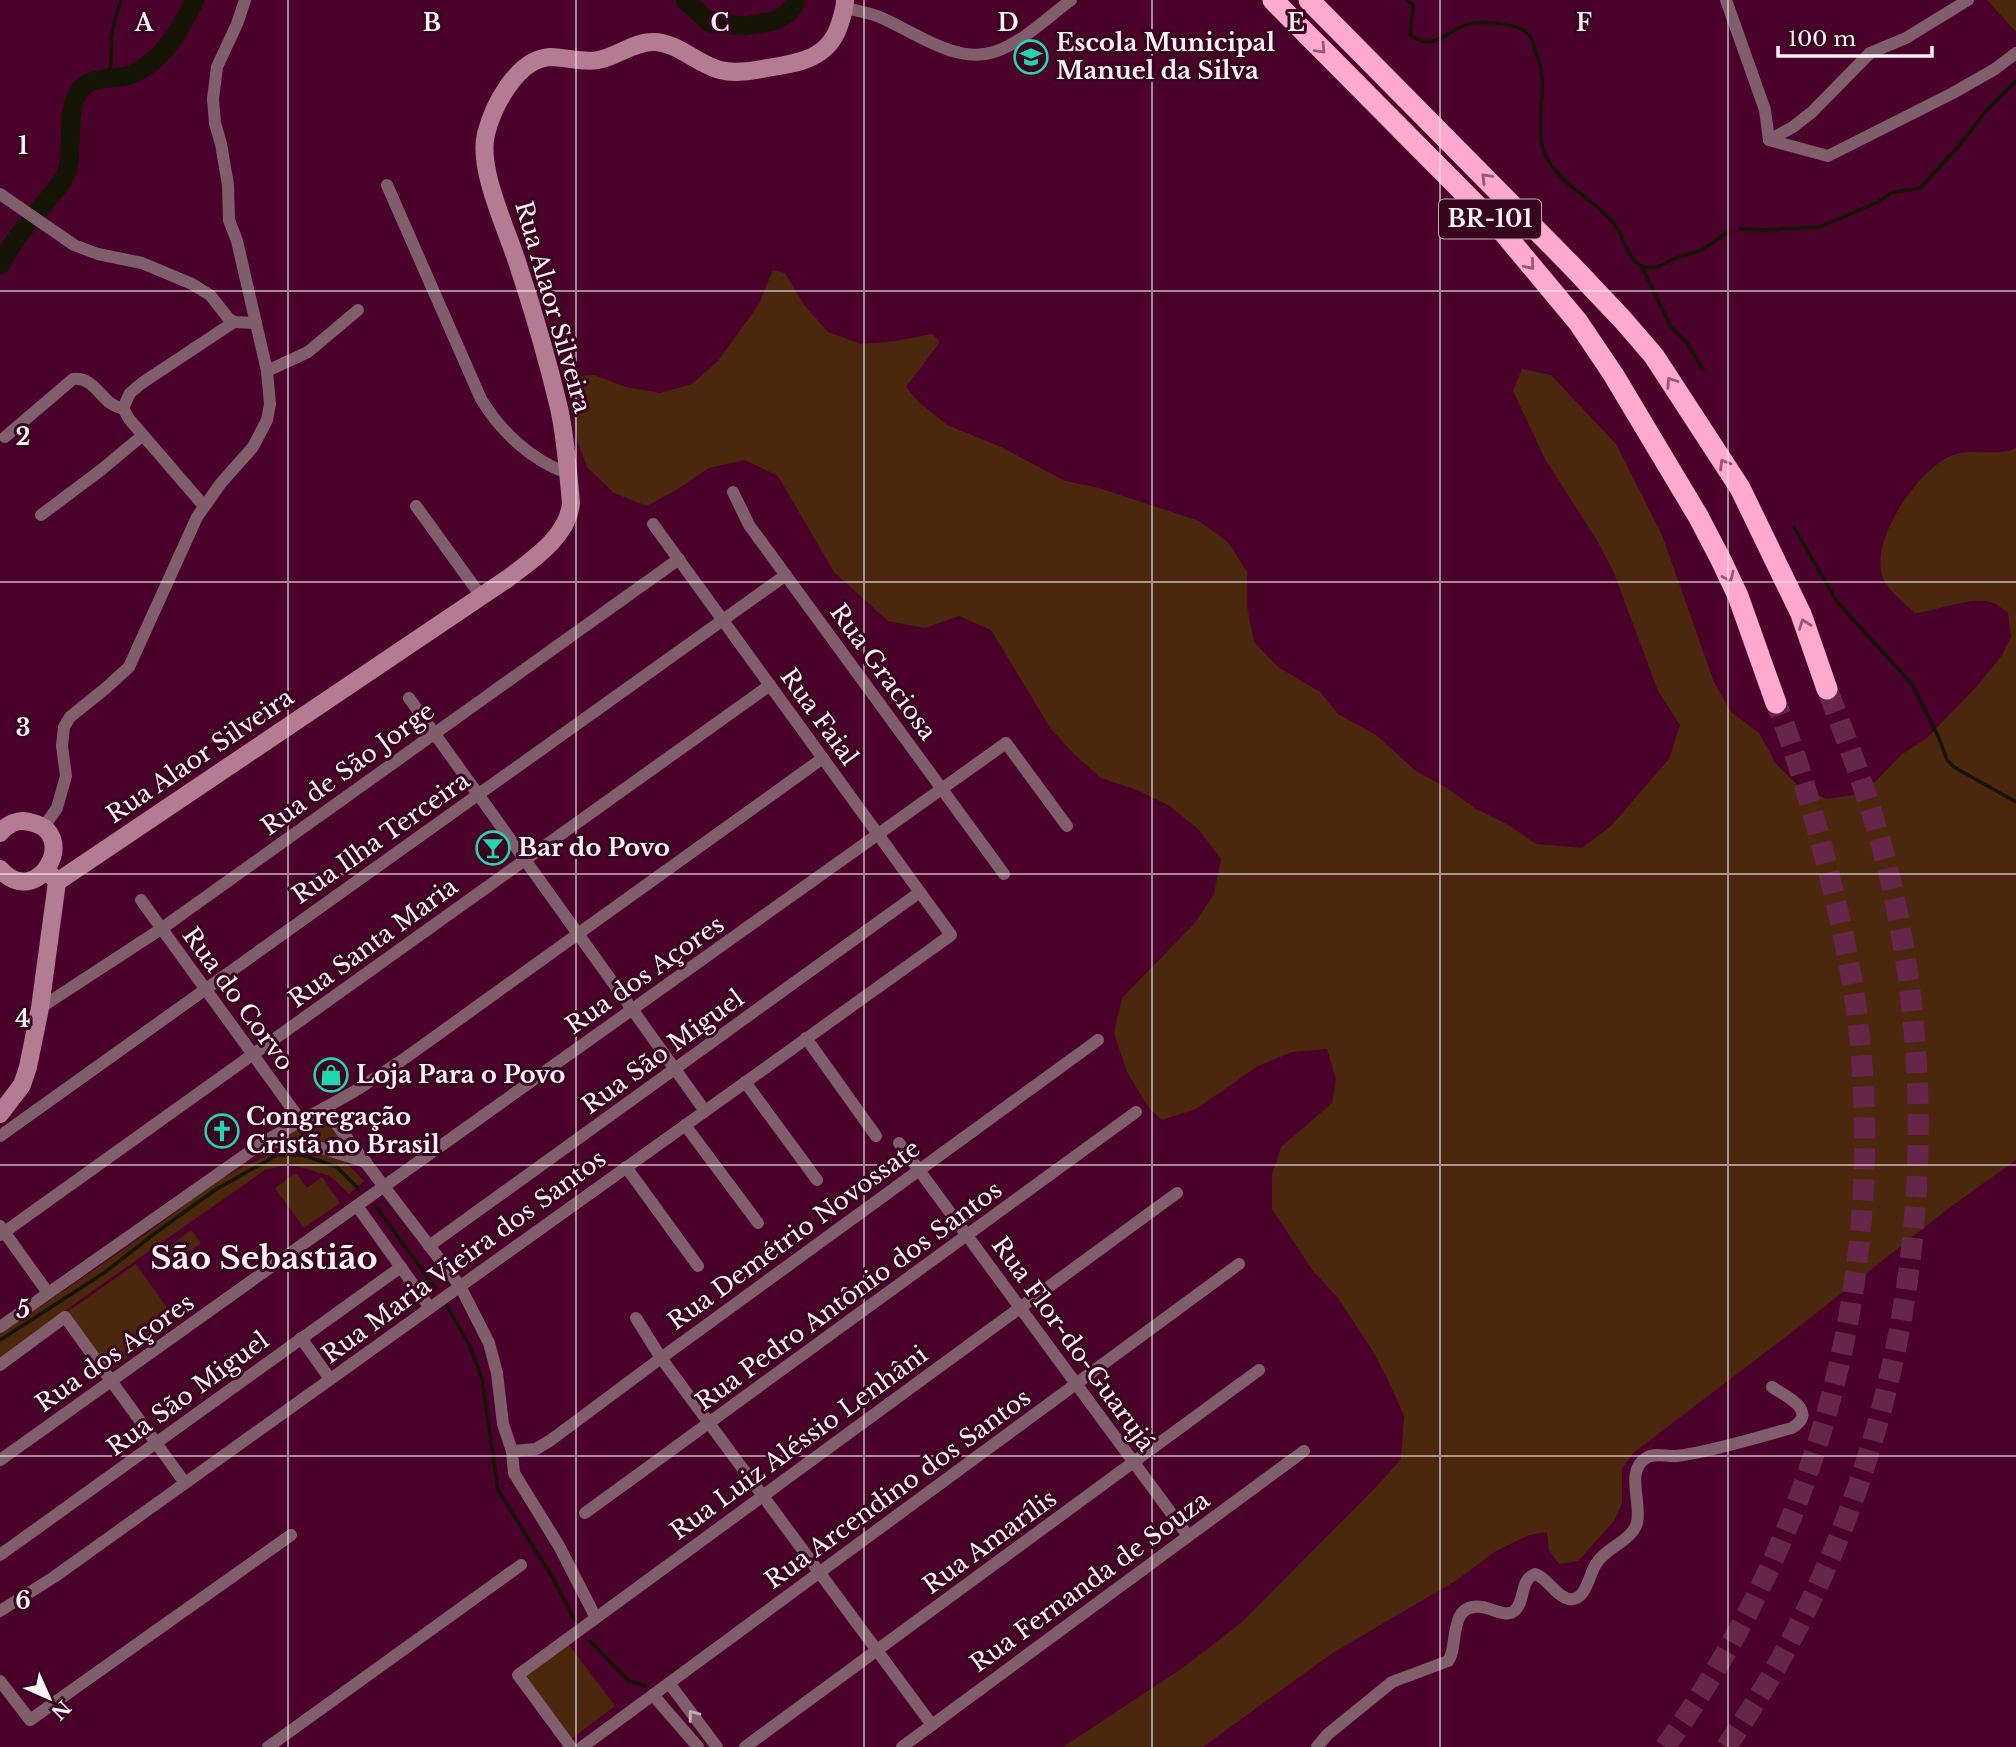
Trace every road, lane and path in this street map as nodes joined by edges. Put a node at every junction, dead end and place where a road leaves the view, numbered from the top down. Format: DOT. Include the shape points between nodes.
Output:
graph roads {
  1 [pos="245,0"];
  2 [pos="1071,0"];
  3 [pos="1273,0"];
  4 [pos="1310,0"];
  5 [pos="1726,0"];
  6 [pos="1968,0"];
  7 [pos="845,4"];
  8 [pos="2016,53"];
  9 [pos="1769,140"];
  10 [pos="387,185"];
  11 [pos="1,196"];
  12 [pos="358,310"];
  13 [pos="234,322"];
  14 [pos="256,323"];
  15 [pos="267,371"];
  16 [pos="123,408"];
  17 [pos="143,435"];
  18 [pos="5,438"];
  19 [pos="567,473"];
  20 [pos="733,492"];
  21 [pos="204,506"];
  22 [pos="416,506"];
  23 [pos="41,515"];
  24 [pos="653,524"];
  25 [pos="678,559"];
  26 [pos="786,575"];
  27 [pos="481,596"];
  28 [pos="723,620"];
  29 [pos="770,685"];
  30 [pos="1827,689"];
  31 [pos="409,698"];
  32 [pos="1776,703"];
  33 [pos="434,733"];
  34 [pos="823,758"];
  35 [pos="942,789"];
  36 [pos="478,795"];
  37 [pos="1067,825"];
  38 [pos="43,828"];
  39 [pos="0,833"];
  40 [pos="878,834"];
  41 [pos="525,860"];
  42 [pos="0,869"];
  43 [pos="1004,874"];
  44 [pos="52,876"];
  45 [pos="920,892"];
  46 [pos="141,900"];
  47 [pos="161,929"];
  48 [pos="578,934"];
  49 [pos="951,934"];
  50 [pos="205,989"];
  51 [pos="40,1008"];
  52 [pos="632,1010"];
  53 [pos="806,1038"];
  54 [pos="1097,1040"];
  55 [pos="253,1055"];
  56 [pos="675,1069"];
  57 [pos="745,1082"];
  58 [pos="324,1108"];
  59 [pos="705,1111"];
  60 [pos="1136,1112"];
  61 [pos="0,1114"];
  62 [pos="300,1121"];
  63 [pos="685,1125"];
  64 [pos="0,1136"];
  65 [pos="876,1136"];
  66 [pos="265,1141"];
  67 [pos="899,1143"];
  68 [pos="366,1162"];
  69 [pos="626,1167"];
  70 [pos="919,1171"];
  71 [pos="817,1180"];
  72 [pos="384,1186"];
  73 [pos="1177,1193"];
  74 [pos="357,1206"];
  75 [pos="758,1223"];
  76 [pos="1,1231"];
  77 [pos="967,1236"];
  78 [pos="429,1246"];
  79 [pos="1239,1264"];
  80 [pos="401,1266"];
  81 [pos="698,1266"];
  82 [pos="460,1286"];
  83 [pos="48,1293"];
  84 [pos="430,1308"];
  85 [pos="1020,1308"];
  86 [pos="636,1318"];
  87 [pos="0,1327"];
  88 [pos="301,1338"];
  89 [pos="661,1358"];
  90 [pos="0,1364"];
  91 [pos="1259,1370"];
  92 [pos="330,1379"];
  93 [pos="111,1381"];
  94 [pos="1076,1384"];
  95 [pos="1772,1387"];
  96 [pos="709,1423"];
  97 [pos="156,1442"];
  98 [pos="512,1451"];
  99 [pos="1304,1451"];
  100 [pos="0,1460"];
  101 [pos="1133,1462"];
  102 [pos="185,1483"];
  103 [pos="763,1496"];
  104 [pos="585,1513"];
  105 [pos="291,1535"];
  106 [pos="1188,1536"];
  107 [pos="0,1555"];
  108 [pos="521,1565"];
  109 [pos="820,1573"];
  110 [pos="0,1611"];
  111 [pos="596,1618"];
  112 [pos="877,1650"];
  113 [pos="0,1681"];
  114 [pos="669,1683"];
  115 [pos="653,1695"];
  116 [pos="932,1725"];
  117 [pos="268,1747"];
  118 [pos="571,1747"];
  119 [pos="582,1747"];
  120 [pos="697,1747"];
  121 [pos="717,1747"];
  122 [pos="745,1747"];
  123 [pos="902,1747"];
  124 [pos="1317,1747"];
  1 -- 14 [label="street" via="217,67 212,99 228,185 229,220"];
  2 -- 7 [label="street" via="1014,42 977,56 962,54"];
  3 -- 32 [label="highway, BR-101, one-way" via="1503,232 1578,322 1721,560"];
  30 -- 4 [label="highway, BR-101, one-way" via="1801,614 1740,488 1654,356 1570,264"];
  5 -- 9 [label="street" via="1765,110"];
  6 -- 9 [label="street" via="1870,53 1812,113"];
  7 -- 19 [label="street, Rua Alaor Silveira" via="828,47 817,57 797,63 720,71 668,44 643,43 594,61 537,60 516,76 496,104 486,134 485,170 520,269 559,407"];
  8 -- 9 [label="street" via="1953,93 1838,153 1828,156"];
  10 -- 19 [label="street" via="489,413 525,448"];
  11 -- 13 [label="street" via="74,245 192,284 211,295"];
  12 -- 15 [label="street" via="308,352"];
  13 -- 14 [label="street"];
  13 -- 16 [label="street" via="142,383 130,393"];
  14 -- 15 [label="street"];
  15 -- 21 [label="street" via="270,404 262,434"];
  16 -- 17 [label="street"];
  16 -- 18 [label="street" via="111,404 86,380 73,379"];
  17 -- 21 [label="street"];
  17 -- 23 [label="street"];
  19 -- 27 [label="street, Rua Alaor Silveira" via="570,513 560,533"];
  20 -- 26 [label="street, Rua Graciosa" via="742,513"];
  21 -- 38 [label="street" via="129,667 64,727 66,776 57,808"];
  22 -- 27 [label="street"];
  24 -- 25 [label="street, Rua Faial"];
  25 -- 28 [label="street, Rua Faial"];
  25 -- 33 [label="street, Rua de São Jorge"];
  26 -- 28 [label="street, Rua Ilha Terceira"];
  26 -- 35 [label="street, Rua Graciosa"];
  27 -- 44 [label="street, Rua Alaor Silveira"];
  28 -- 29 [label="street, Rua Faial"];
  28 -- 36 [label="street, Rua Ilha Terceira"];
  29 -- 34 [label="street, Rua Faial"];
  29 -- 41 [label="street, Rua Santa Maria"];
  31 -- 33 [label="street"];
  33 -- 36 [label="street"];
  33 -- 47 [label="street, Rua de São Jorge"];
  34 -- 40 [label="street, Rua Faial"];
  34 -- 48 [label="street"];
  35 -- 37 [label="street, Rua dos Açores" via="1006,743"];
  35 -- 40 [label="street, Rua dos Açores"];
  35 -- 43 [label="street, Rua Graciosa"];
  36 -- 41 [label="street"];
  36 -- 50 [label="street, Rua Ilha Terceira"];
  38 -- 39 [label="street" via="20,821"];
  38 -- 44 [label="street" via="54,848"];
  40 -- 45 [label="street, Rua Faial"];
  40 -- 52 [label="street, Rua dos Açores"];
  41 -- 48 [label="street"];
  41 -- 55 [label="street, Rua Santa Maria"];
  42 -- 44 [label="street, Rua Alaor Silveira" via="20,880"];
  44 -- 51 [label="street"];
  45 -- 49 [label="street, Rua Faial"];
  45 -- 56 [label="street, Rua São Miguel"];
  46 -- 47 [label="street, Rua do Corvo"];
  47 -- 50 [label="street, Rua do Corvo"];
  47 -- 51 [label="street, Rua de São Jorge"];
  48 -- 52 [label="street"];
  48 -- 58 [label="street" via="401,1061"];
  49 -- 53 [label="street, Rua Maria Vieira dos Santos"];
  50 -- 55 [label="street, Rua do Corvo"];
  50 -- 64 [label="street, Rua Ilha Terceira"];
  51 -- 61 [label="street" via="22,1085"];
  52 -- 56 [label="street"];
  52 -- 72 [label="street, Rua dos Açores"];
  53 -- 57 [label="street, Rua Maria Vieira dos Santos"];
  53 -- 65 [label="street"];
  54 -- 70 [label="street, Rua Demétrio Novossate"];
  55 -- 62 [label="street, Rua do Corvo"];
  55 -- 76 [label="street, Rua Santa Maria"];
  56 -- 59 [label="street"];
  56 -- 78 [label="street, Rua São Miguel"];
  57 -- 59 [label="street, Rua Maria Vieira dos Santos"];
  57 -- 71 [label="street"];
  58 -- 62 [label="street"];
  58 -- 68 [label="street"];
  59 -- 63 [label="street, Rua Maria Vieira dos Santos"];
  60 -- 77 [label="street, Rua Pedro Antônio dos Santos"];
  62 -- 66 [label="street"];
  63 -- 69 [label="street, Rua Maria Vieira dos Santos"];
  63 -- 75 [label="street"];
  66 -- 68 [label="street" via="312,1145"];
  66 -- 83 [label="street"];
  67 -- 70 [label="street, Rua Flor-do-Guarujá"];
  68 -- 72 [label="street"];
  69 -- 81 [label="street"];
  69 -- 82 [label="street, Rua Maria Vieira dos Santos"];
  70 -- 77 [label="street, Rua Flor-do-Guarujá"];
  70 -- 89 [label="street, Rua Demétrio Novossate"];
  72 -- 74 [label="street, Rua dos Açores"];
  72 -- 78 [label="street"];
  73 -- 85 [label="street, Rua Luiz Aléssio Lenhâni"];
  74 -- 80 [label="street"];
  74 -- 93 [label="street, Rua dos Açores"];
  76 -- 83 [label="street"];
  77 -- 85 [label="street, Rua Flor-do-Guarujá"];
  77 -- 96 [label="street, Rua Pedro Antônio dos Santos"];
  78 -- 82 [label="street"];
  79 -- 94 [label="street, Rua Arcendino dos Santos"];
  80 -- 84 [label="street"];
  80 -- 88 [label="street, Rua São Miguel"];
  82 -- 84 [label="street, Rua Maria Vieira dos Santos"];
  82 -- 98 [label="street" via="489,1343"];
  83 -- 87 [label="street"];
  84 -- 92 [label="street, Rua Maria Vieira dos Santos"];
  85 -- 94 [label="street, Rua Flor-do-Guarujá"];
  85 -- 103 [label="street, Rua Luiz Aléssio Lenhâni"];
  86 -- 89 [label="street"];
  88 -- 92 [label="street"];
  88 -- 97 [label="street, Rua São Miguel"];
  89 -- 96 [label="street"];
  89 -- 98 [label="street, Rua Demétrio Novossate" via="551,1440 536,1449"];
  90 -- 93 [label="street" via="65,1317"];
  91 -- 101 [label="street, Rua Amarílis"];
  92 -- 102 [label="street, Rua Maria Vieira dos Santos"];
  93 -- 97 [label="street"];
  93 -- 100 [label="street, Rua dos Açores"];
  94 -- 101 [label="street, Rua Flor-do-Guarujá"];
  94 -- 109 [label="street, Rua Arcendino dos Santos"];
  95 -- 124 [label="street" via="1801,1409 1801,1423 1707,1450 1648,1456 1640,1462 1635,1477 1636,1528 1599,1559 1577,1598 1562,1596 1535,1574 1526,1580 1513,1613 1472,1607 1454,1630 1448,1661 1392,1682"];
  96 -- 103 [label="street"];
  96 -- 104 [label="street, Rua Pedro Antônio dos Santos"];
  97 -- 102 [label="street"];
  97 -- 107 [label="street, Rua São Miguel"];
  98 -- 111 [label="street" via="514,1473"];
  99 -- 106 [label="street, Rua Fernanda de Souza"];
  101 -- 106 [label="street, Rua Flor-do-Guarujá"];
  101 -- 112 [label="street, Rua Amarílis"];
  102 -- 110 [label="street, Rua Maria Vieira dos Santos"];
  103 -- 109 [label="street"];
  103 -- 111 [label="street, Rua Luiz Aléssio Lenhâni"];
  105 -- 113 [label="street" via="30,1720"];
  106 -- 116 [label="street, Rua Fernanda de Souza"];
  108 -- 117 [label="street"];
  109 -- 112 [label="street"];
  109 -- 114 [label="street, Rua Arcendino dos Santos"];
  111 -- 118 [label="street, Rua Luiz Aléssio Lenhâni" via="518,1675"];
  112 -- 116 [label="street"];
  112 -- 122 [label="street, Rua Amarílis"];
  114 -- 115 [label="street, Rua Arcendino dos Santos"];
  121 -- 114 [label="street, one-way"];
  115 -- 119 [label="street, Rua Arcendino dos Santos"];
  115 -- 120 [label="street"];
  116 -- 123 [label="street, Rua Fernanda de Souza"];
}
